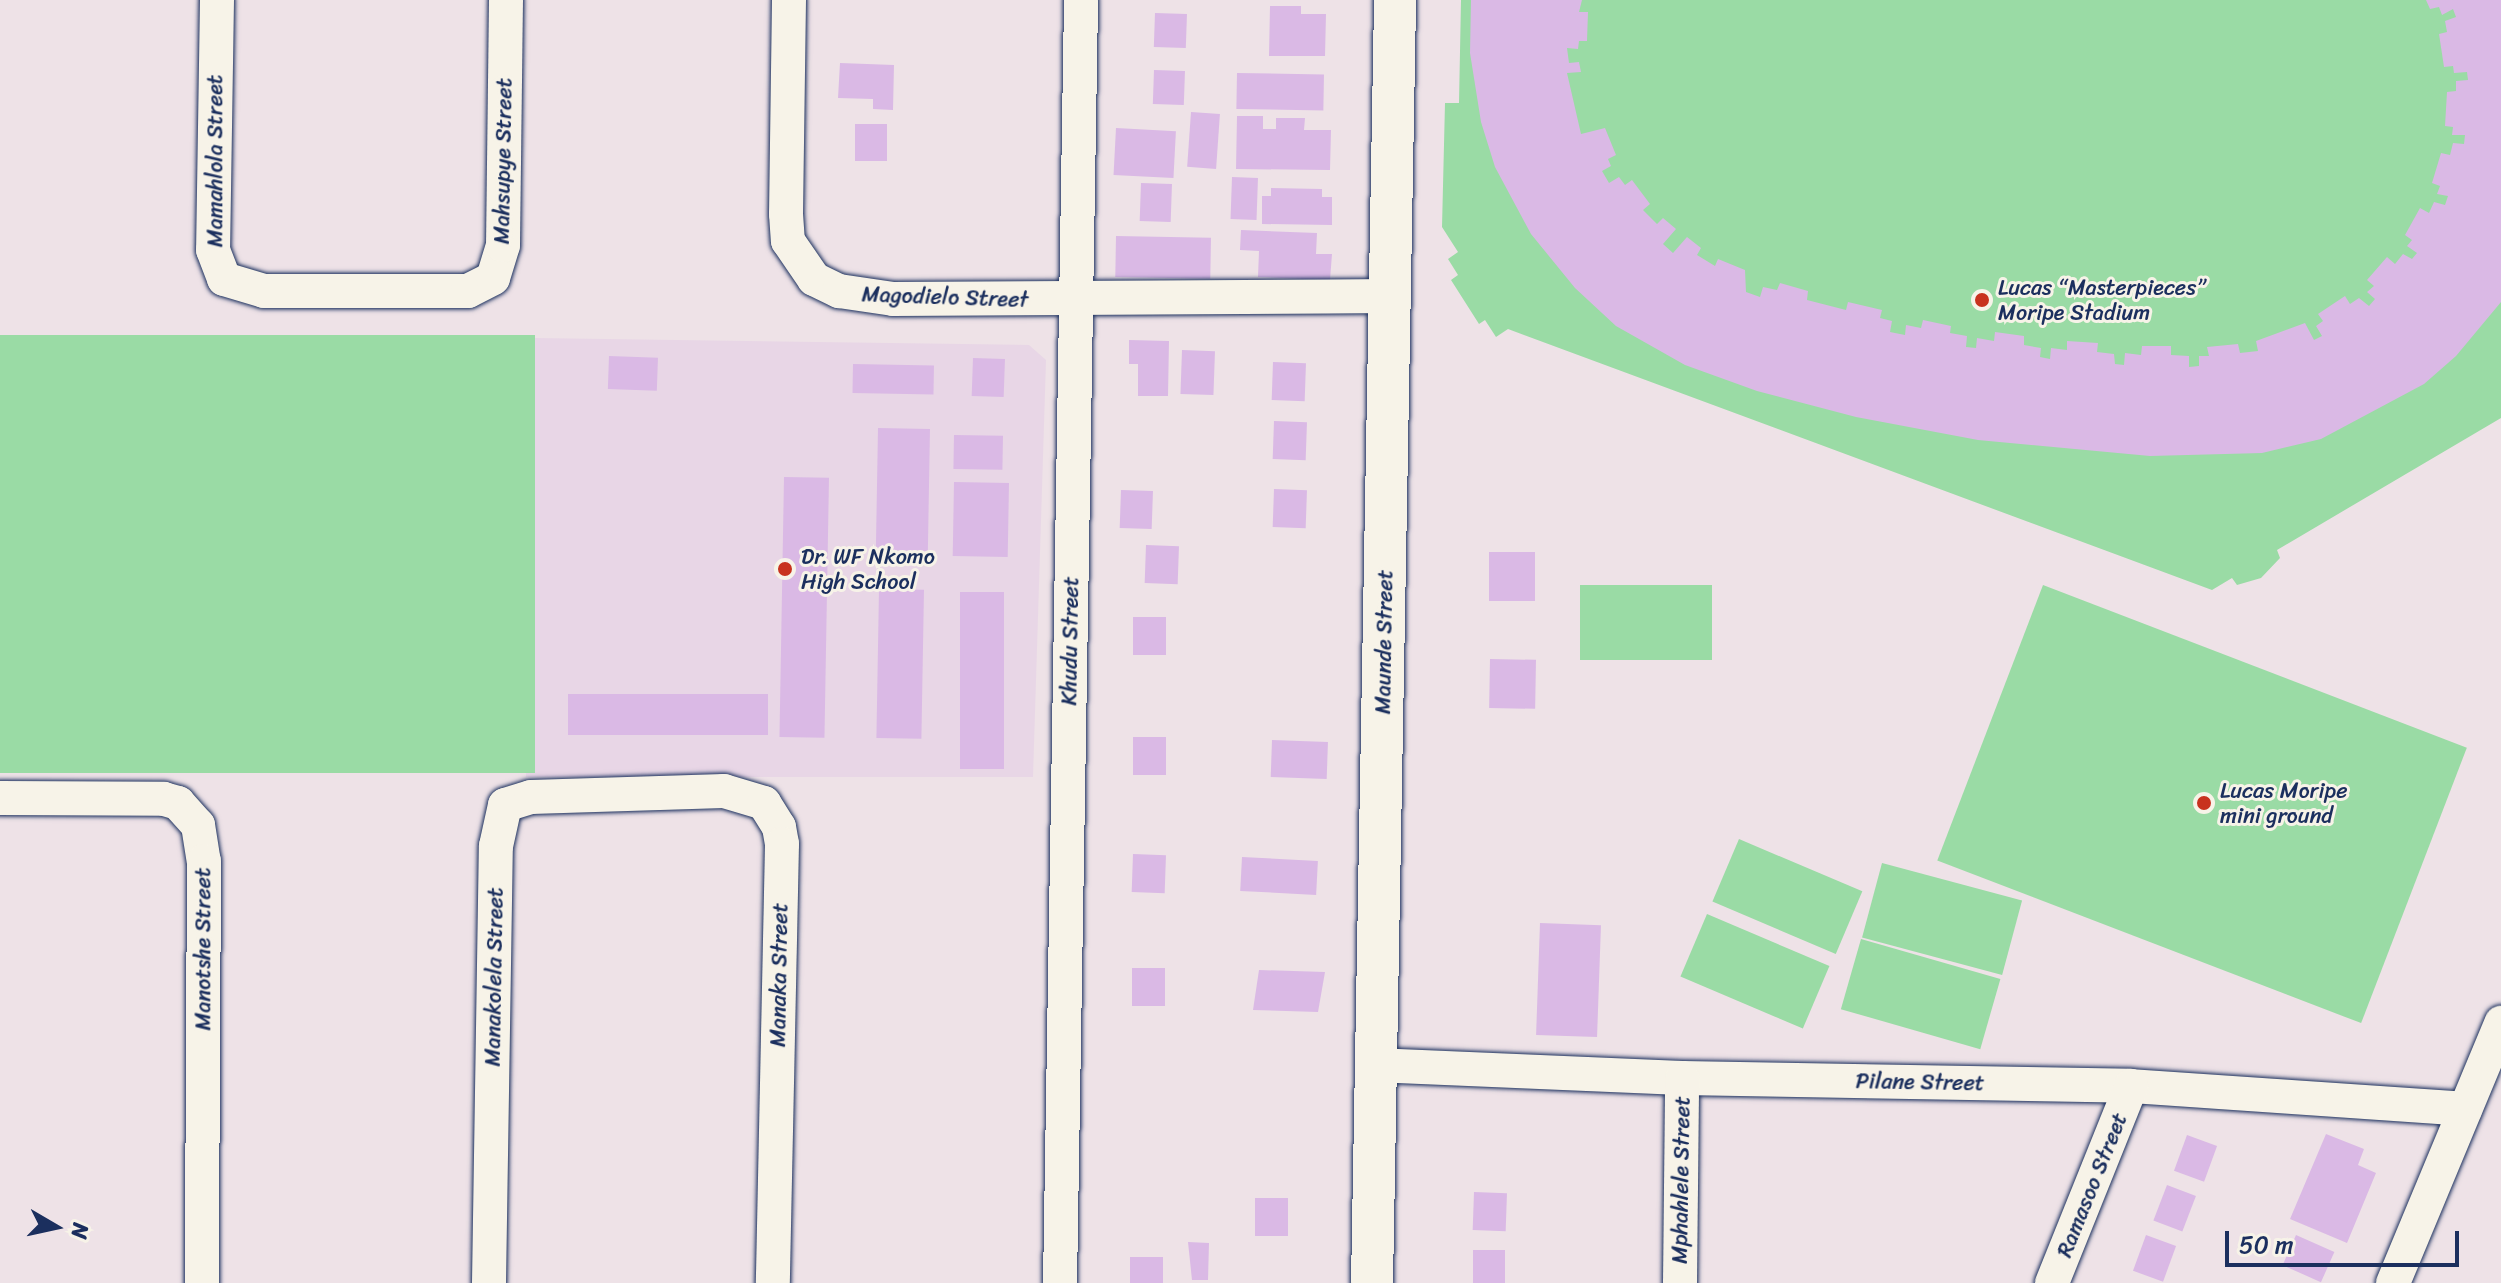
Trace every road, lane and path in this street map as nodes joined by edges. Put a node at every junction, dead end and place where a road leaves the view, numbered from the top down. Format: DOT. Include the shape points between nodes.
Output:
graph roads {
  1 [pos="217,0"];
  2 [pos="506,0"];
  3 [pos="789,0"];
  4 [pos="1081,0"];
  5 [pos="1395,0"];
  6 [pos="358,291"];
  7 [pos="1393,296"];
  8 [pos="1079,300"];
  9 [pos="636,794"];
  10 [pos="0,798"];
  11 [pos="2501,1023"];
  12 [pos="1374,1065"];
  13 [pos="1682,1078"];
  14 [pos="2131,1086"];
  15 [pos="2465,1109"];
  16 [pos="202,1283"];
  17 [pos="489,1283"];
  18 [pos="773,1283"];
  19 [pos="1060,1283"];
  20 [pos="1372,1283"];
  21 [pos="1680,1283"];
  22 [pos="2052,1283"];
  23 [pos="2393,1283"];
  1 -- 6 [label="street, Mamahlola Street" via="217,266 224,279 249,289"];
  2 -- 6 [label="street, Mahsupye Street" via="503,245 493,278 468,291"];
  3 -- 8 [label="street, Magodielo Street" via="788,241 814,279 861,297"];
  4 -- 8 [label="street, Khudu Street"];
  5 -- 7 [label="street, Maunde Street"];
  7 -- 8 [label="street, Magodielo Street"];
  7 -- 12 [label="street, Maunde Street"];
  8 -- 19 [label="street, Khudu Street"];
  9 -- 17 [label="street, Manakolela Street" via="516,800 505,805 501,816"];
  9 -- 18 [label="street, Manaka Street" via="737,792 764,803 779,827"];
  10 -- 16 [label="street, Manotshe Street" via="164,799 178,803 198,825 204,861"];
  11 -- 15 [label="street"];
  12 -- 13 [label="street, Pilane Street"];
  12 -- 20 [label="street, Maunde Street"];
  13 -- 14 [label="street, Pilane Street"];
  13 -- 21 [label="street, Mphahlele Street"];
  14 -- 15 [label="street, Pilane Street"];
  14 -- 22 [label="street, Ramasoo Street"];
  15 -- 23 [label="street"];
}
